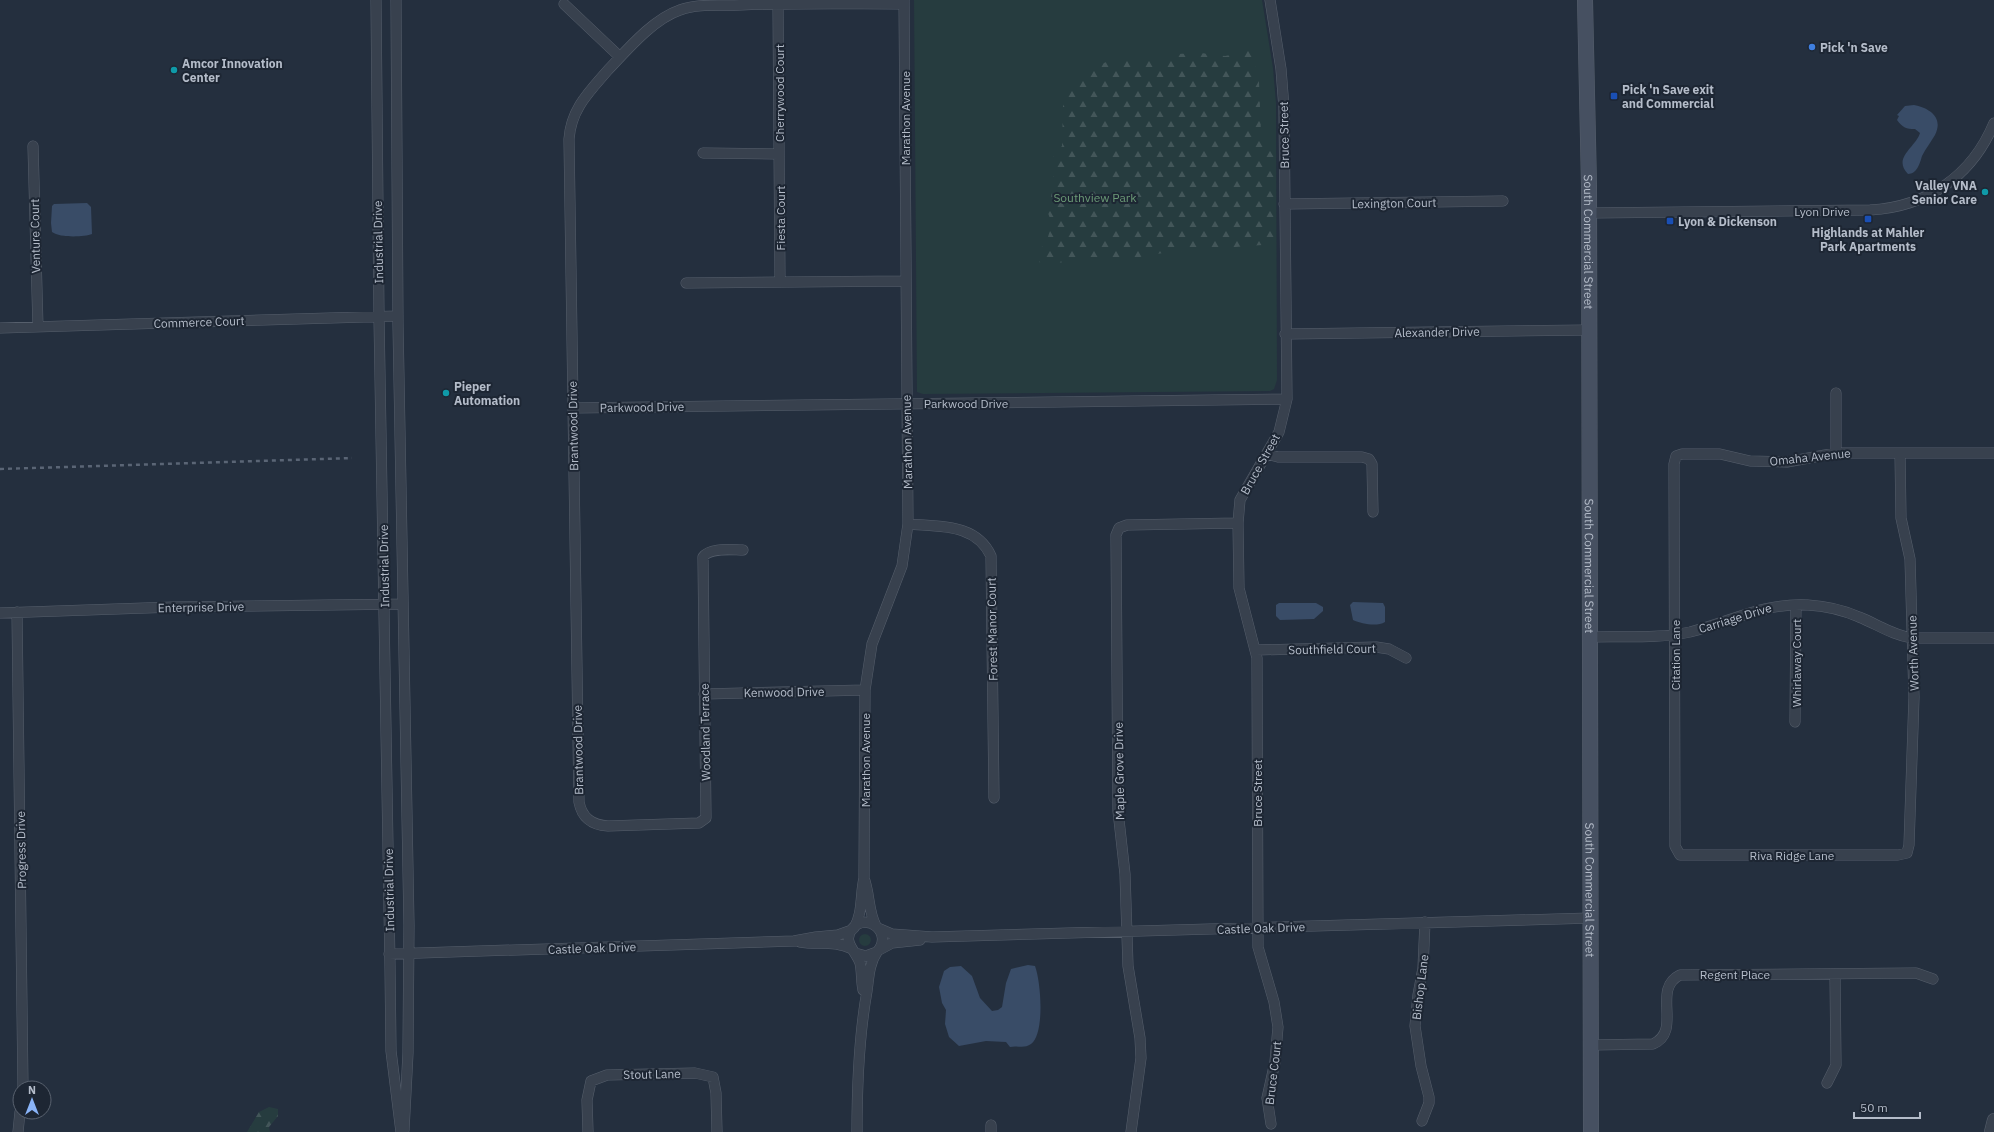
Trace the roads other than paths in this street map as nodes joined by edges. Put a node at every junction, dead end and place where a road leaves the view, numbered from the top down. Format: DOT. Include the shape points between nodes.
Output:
graph roads {
  1 [pos="376,0"];
  2 [pos="396,0"];
  3 [pos="1270,0"];
  4 [pos="1584,0"];
  5 [pos="904,2"];
  6 [pos="564,4"];
  7 [pos="778,4"];
  8 [pos="620,57"];
  9 [pos="1994,123"];
  10 [pos="33,146"];
  11 [pos="703,153"];
  12 [pos="779,154"];
  13 [pos="1503,201"];
  14 [pos="1284,204"];
  15 [pos="1589,213"];
  16 [pos="906,281"];
  17 [pos="780,282"];
  18 [pos="686,283"];
  19 [pos="398,316"];
  20 [pos="379,317"];
  21 [pos="38,327"];
  22 [pos="0,328"];
  23 [pos="1590,330"];
  24 [pos="1285,334"];
  25 [pos="1836,393"];
  26 [pos="1287,399"];
  27 [pos="906,403"];
  28 [pos="573,408"];
  29 [pos="1836,453"];
  30 [pos="1900,453"];
  31 [pos="1994,453"];
  32 [pos="1267,454"];
  33 [pos="1676,456"];
  34 [pos="1373,512"];
  35 [pos="1238,523"];
  36 [pos="908,524"];
  37 [pos="744,550"];
  38 [pos="403,604"];
  39 [pos="1796,604"];
  40 [pos="385,605"];
  41 [pos="17,612"];
  42 [pos="0,613"];
  43 [pos="1675,634"];
  44 [pos="1590,637"];
  45 [pos="1912,638"];
  46 [pos="1994,638"];
  47 [pos="1256,650"];
  48 [pos="1406,658"];
  49 [pos="865,690"];
  50 [pos="704,694"];
  51 [pos="1795,722"];
  52 [pos="994,798"];
  53 [pos="582,812"];
  54 [pos="1678,853"];
  55 [pos="1907,853"];
  56 [pos="864,878"];
  57 [pos="1591,918"];
  58 [pos="1425,922"];
  59 [pos="877,927"];
  60 [pos="1258,928"];
  61 [pos="853,929"];
  62 [pos="1126,932"];
  63 [pos="932,937"];
  64 [pos="794,941"];
  65 [pos="853,951"];
  66 [pos="878,951"];
  67 [pos="409,953"];
  68 [pos="389,954"];
  69 [pos="1835,974"];
  70 [pos="1933,979"];
  71 [pos="864,998"];
  72 [pos="1591,1045"];
  73 [pos="23,1080"];
  74 [pos="1827,1082"];
  75 [pos="19,1120"];
  76 [pos="1994,1120"];
  77 [pos="1422,1121"];
  78 [pos="1271,1124"];
  79 [pos="18,1132"];
  80 [pos="401,1132"];
  81 [pos="404,1132"];
  82 [pos="588,1132"];
  83 [pos="717,1132"];
  84 [pos="857,1132"];
  85 [pos="1131,1132"];
  86 [pos="1592,1132"];
  87 [pos="1991,1132"];
  1 -- 20 [label="street, Industrial Drive"];
  2 -- 19 [label="street, Industrial Drive"];
  3 -- 14 [label="street, Bruce Street" via="1281,69"];
  4 -- 15 [label="main road, South Commercial Street"];
  5 -- 7 [label="street, Brantwood Drive"];
  5 -- 16 [label="street, Marathon Avenue"];
  6 -- 8 [label="street"];
  7 -- 8 [label="street, Brantwood Drive" via="694,6 680,10 660,20"];
  7 -- 12 [label="street, Cherrywood Court"];
  8 -- 28 [label="street, Brantwood Drive" via="579,103 570,129"];
  9 -- 15 [label="street, Lyon Drive" via="1981,149 1959,175 1936,192 1898,207 1870,210"];
  10 -- 21 [label="street, Venture Court"];
  11 -- 12 [label="street, Cherrywood Court"];
  12 -- 17 [label="street, Fiesta Court"];
  13 -- 14 [label="street, Lexington Court"];
  14 -- 24 [label="street, Bruce Street"];
  15 -- 23 [label="main road, South Commercial Street"];
  16 -- 17 [label="street"];
  16 -- 27 [label="street, Marathon Avenue"];
  17 -- 18 [label="street"];
  19 -- 20 [label="street, Commerce Court"];
  19 -- 38 [label="street, Industrial Drive"];
  20 -- 21 [label="street, Commerce Court"];
  20 -- 40 [label="street, Industrial Drive"];
  21 -- 22 [label="street, Commerce Court"];
  23 -- 24 [label="street, Alexander Drive"];
  23 -- 44 [label="main road, South Commercial Street"];
  24 -- 26 [label="street, Bruce Street"];
  25 -- 29 [label="street"];
  26 -- 27 [label="street, Parkwood Drive"];
  26 -- 32 [label="street, Bruce Street" via="1279,432"];
  27 -- 28 [label="street, Parkwood Drive"];
  27 -- 36 [label="street, Marathon Avenue"];
  28 -- 53 [label="street, Brantwood Drive" via="579,802"];
  29 -- 30 [label="street, Omaha Avenue"];
  29 -- 33 [label="street, Omaha Avenue" via="1787,462 1750,460 1720,454"];
  30 -- 31 [label="street, Omaha Avenue"];
  30 -- 45 [label="street, Worth Avenue" via="1901,518 1910,559"];
  32 -- 34 [label="street" via="1278,457 1369,459 1372,464"];
  32 -- 35 [label="street, Bruce Street" via="1240,500"];
  33 -- 43 [label="street, Citation Lane"];
  35 -- 47 [label="street, Bruce Street" via="1239,588"];
  35 -- 62 [label="street, Maple Grove Drive" via="1127,525 1117,531 1118,811 1125,874"];
  36 -- 49 [label="street, Marathon Avenue" via="902,566 872,644"];
  36 -- 52 [label="street, Forest Manor Court" via="970,532 983,542 991,556"];
  37 -- 50 [label="street, Woodland Terrace" via="713,551 705,553 703,557"];
  38 -- 40 [label="street, Enterprise Drive"];
  38 -- 67 [label="street, Industrial Drive"];
  39 -- 43 [label="street, Carriage Drive" via="1763,608 1700,629"];
  39 -- 45 [label="street, Carriage Drive" via="1843,611 1899,636"];
  39 -- 51 [label="street, Whirlaway Court"];
  40 -- 41 [label="street, Enterprise Drive" via="269,605"];
  40 -- 68 [label="street, Industrial Drive"];
  41 -- 42 [label="street, Enterprise Drive"];
  41 -- 73 [label="street, Progress Drive"];
  43 -- 44 [label="street, Carriage Drive"];
  43 -- 54 [label="street, Citation Lane" via="1675,846"];
  44 -- 57 [label="main road, South Commercial Street"];
  45 -- 46 [label="street, Carriage Drive"];
  45 -- 55 [label="street, Worth Avenue" via="1914,721"];
  47 -- 48 [label="street, Southfield Court" via="1376,647 1389,649"];
  47 -- 60 [label="street, Bruce Street"];
  49 -- 50 [label="street, Kenwood Drive"];
  49 -- 56 [label="street, Marathon Avenue"];
  50 -- 53 [label="street, Woodland Terrace" via="707,813 703,821 608,826 593,823"];
  54 -- 55 [label="street, Riva Ridge Lane" via="1684,856"];
  56 -- 59 [label="street, Marathon Avenue" via="869,890 871,914"];
  56 -- 61 [label="street, Marathon Avenue" via="859,915"];
  57 -- 58 [label="street, Castle Oak Drive"];
  57 -- 72 [label="main road, South Commercial Street"];
  58 -- 60 [label="street, Castle Oak Drive"];
  58 -- 77 [label="street, Bishop Lane" via="1423,968 1415,1026 1429,1097"];
  59 -- 61 [label="street" via="864,923"];
  59 -- 63 [label="street, Castle Oak Drive" via="892,934"];
  59 -- 66 [label="street" via="882,939"];
  60 -- 62 [label="street, Castle Oak Drive"];
  60 -- 78 [label="street, Bruce Court" via="1259,955 1271,989 1278,1027 1275,1062 1267,1098"];
  61 -- 64 [label="street, Castle Oak Drive" via="838,935"];
  61 -- 65 [label="street" via="848,940"];
  62 -- 63 [label="street, Castle Oak Drive"];
  62 -- 85 [label="street, Maple Grove Drive" via="1128,966 1141,1058"];
  63 -- 66 [label="street, Castle Oak Drive" via="892,943"];
  64 -- 65 [label="street, Castle Oak Drive" via="838,944"];
  64 -- 67 [label="street, Castle Oak Drive"];
  65 -- 66 [label="street" via="866,956"];
  65 -- 71 [label="street" via="860,965"];
  66 -- 71 [label="street" via="870,964"];
  67 -- 68 [label="street, Castle Oak Drive"];
  67 -- 81 [label="street, Industrial Drive"];
  68 -- 80 [label="street, Industrial Drive" via="392,1051"];
  69 -- 70 [label="street, Regent Place" via="1916,973"];
  69 -- 72 [label="street, Regent Place" via="1680,975 1672,980 1668,987 1666,1032 1659,1041 1653,1044"];
  69 -- 74 [label="street" via="1836,1065"];
  71 -- 84 [label="street"];
  72 -- 86 [label="main road, South Commercial Street"];
  75 -- 79 [label="street"];
  76 -- 87 [label="street"];
  82 -- 83 [label="street, Stout Lane" via="587,1100 591,1081 607,1075 695,1073 713,1077 716,1084"];
}
